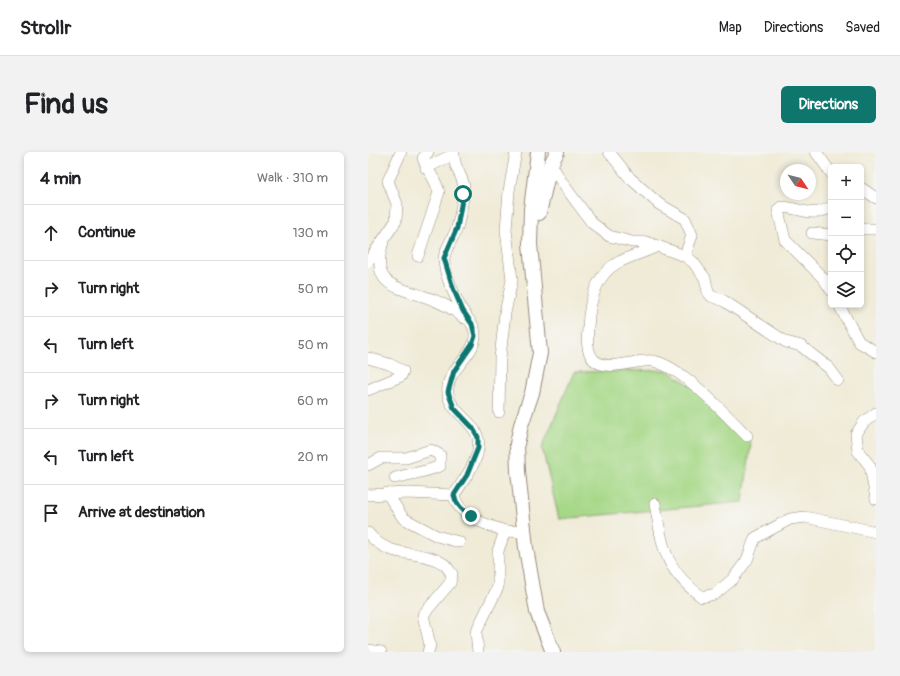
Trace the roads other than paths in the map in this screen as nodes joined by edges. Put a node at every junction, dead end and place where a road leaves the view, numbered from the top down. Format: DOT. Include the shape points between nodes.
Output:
graph roads {
  1 [pos="401,152"];
  2 [pos="428,152"];
  3 [pos="516,152"];
  4 [pos="538,152"];
  5 [pos="609,152"];
  6 [pos="816,152"];
  7 [pos="454,155"];
  8 [pos="554,158"];
  9 [pos="426,168"];
  10 [pos="828,169"];
  11 [pos="864,190"];
  12 [pos="876,198"];
  13 [pos="828,208"];
  14 [pos="531,228"];
  15 [pos="864,229"];
  16 [pos="876,229"];
  17 [pos="812,233"];
  18 [pos="828,235"];
  19 [pos="383,242"];
  20 [pos="658,246"];
  21 [pos="418,256"];
  22 [pos="685,256"];
  23 [pos="368,262"];
  24 [pos="828,285"];
  25 [pos="841,308"];
  26 [pos="472,324"];
  27 [pos="876,352"];
  28 [pos="368,358"];
  29 [pos="838,380"];
  30 [pos="368,390"];
  31 [pos="499,412"];
  32 [pos="876,414"];
  33 [pos="747,436"];
  34 [pos="368,465"];
  35 [pos="395,478"];
  36 [pos="387,493"];
  37 [pos="368,495"];
  38 [pos="454,495"];
  39 [pos="876,499"];
  40 [pos="655,504"];
  41 [pos="505,531"];
  42 [pos="526,532"];
  43 [pos="876,532"];
  44 [pos="368,533"];
  45 [pos="459,542"];
  46 [pos="368,650"];
  47 [pos="381,652"];
  48 [pos="428,652"];
  49 [pos="478,652"];
  50 [pos="553,652"];
  1 -- 19 [label="street" via="388,181 397,204 396,221"];
  2 -- 9 [label="street" via="423,158"];
  3 -- 31 [label="street" via="506,230 512,280 500,358"];
  4 -- 14 [label="main road"];
  5 -- 22 [label="street" via="630,178 659,204 685,219 692,235"];
  6 -- 10 [label="street"];
  7 -- 9 [label="street"];
  7 -- 26 [label="street" via="464,187 457,228 444,258 463,311"];
  8 -- 14 [label="main road" via="538,216"];
  8 -- 20 [label="street" via="563,184 592,223 609,236"];
  9 -- 21 [label="street" via="439,192"];
  11 -- 12 [label="street"];
  13 -- 24 [label="street" via="811,213 786,207 778,210 785,240"];
  14 -- 42 [label="main road" via="540,353 532,393 517,444 520,506"];
  15 -- 16 [label="street"];
  17 -- 18 [label="street"];
  19 -- 23 [label="street"];
  19 -- 26 [label="street" via="378,257 379,268 384,278 401,290 424,296 455,310"];
  20 -- 22 [label="street"];
  20 -- 33 [label="street" via="618,262 599,282 589,309 587,342 593,359 610,365 650,360 661,362 679,373"];
  22 -- 29 [label="street" via="705,278 711,296 724,301 786,342 801,346 829,368"];
  25 -- 27 [label="street" via="859,342"];
  26 -- 38 [label="street" via="475,336 472,345 454,371 448,392 454,408 478,437 478,448 470,470"];
  28 -- 30 [label="street" via="403,371 401,376"];
  32 -- 39 [label="street" via="864,422 856,434 858,451 870,466"];
  34 -- 35 [label="street" via="381,458 406,458 431,450 440,455 440,466"];
  36 -- 37 [label="street"];
  36 -- 38 [label="street"];
  36 -- 45 [label="street" via="403,518 437,536"];
  38 -- 41 [label="street" via="461,509 485,524"];
  40 -- 43 [label="street" via="661,538 671,567 686,585 702,596 716,594 733,579 747,560 755,538 790,519 805,517"];
  41 -- 42 [label="street"];
  41 -- 49 [label="street" via="498,551 498,587 476,632"];
  42 -- 50 [label="main road" via="526,548 537,612"];
  44 -- 48 [label="street" via="385,547 398,553 429,558 444,564 452,574 450,583 424,615 430,645"];
  46 -- 47 [label="street"];
}
